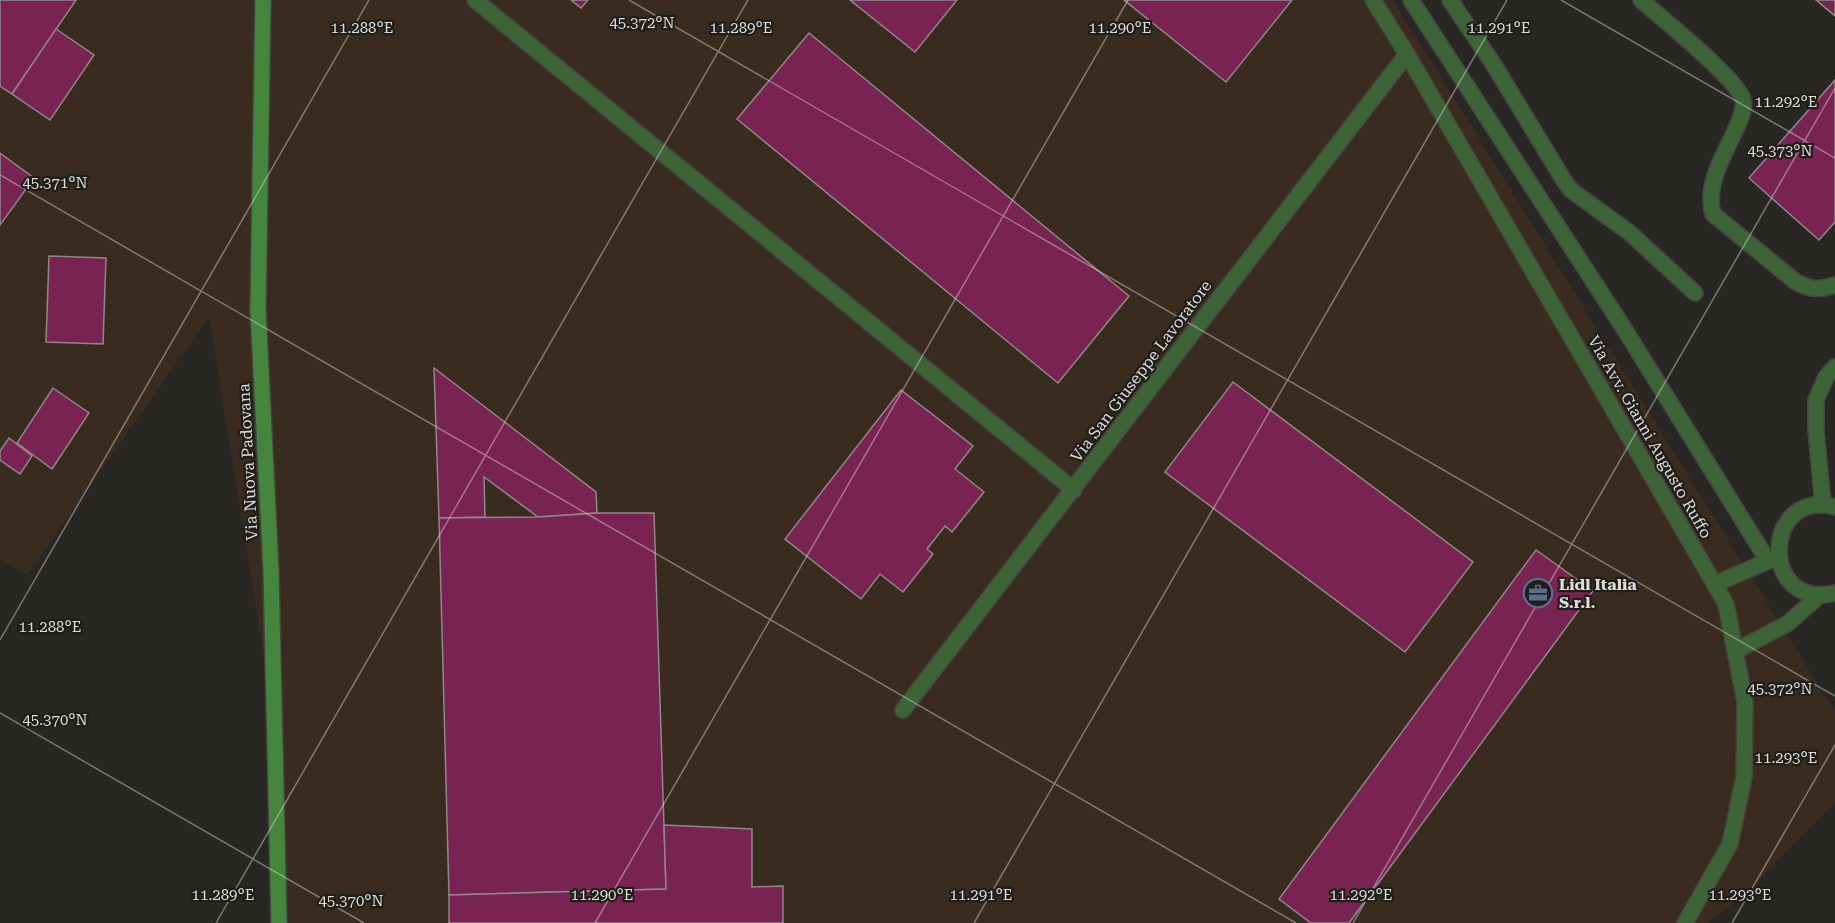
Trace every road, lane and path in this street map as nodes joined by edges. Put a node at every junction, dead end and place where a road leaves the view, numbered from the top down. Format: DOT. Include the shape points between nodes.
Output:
graph roads {
  1 [pos="263,0"];
  2 [pos="475,0"];
  3 [pos="1372,0"];
  4 [pos="1410,0"];
  5 [pos="1450,0"];
  6 [pos="1641,0"];
  7 [pos="1407,54"];
  8 [pos="1835,285"];
  9 [pos="1695,293"];
  10 [pos="1835,367"];
  11 [pos="1074,490"];
  12 [pos="1829,506"];
  13 [pos="1773,558"];
  14 [pos="1715,584"];
  15 [pos="1827,594"];
  16 [pos="1735,651"];
  17 [pos="903,710"];
  18 [pos="279,923"];
  19 [pos="1685,923"];
  1 -- 18 [label="main road, Via Nuova Padovana" via="258,310 271,570"];
  2 -- 11 [label="street"];
  3 -- 7 [label="street, Via Avv. Gianni Augusto Ruffo"];
  4 -- 13 [label="street"];
  5 -- 9 [label="street" via="1571,190 1630,233"];
  6 -- 8 [label="street" via="1719,69 1743,99 1741,119 1711,190 1713,214 1796,282 1809,289"];
  7 -- 11 [label="street, Via San Giuseppe Lavoratore"];
  7 -- 14 [label="street, Via Avv. Gianni Augusto Ruffo"];
  10 -- 12 [label="street" via="1826,376 1816,400 1816,430"];
  11 -- 17 [label="street, Via San Giuseppe Lavoratore"];
  12 -- 13 [label="street" via="1814,506 1789,520"];
  13 -- 14 [label="street"];
  13 -- 15 [label="street" via="1797,587 1810,594"];
  14 -- 16 [label="street, Via Avv. Gianni Augusto Ruffo" via="1726,603"];
  15 -- 16 [label="street" via="1786,624"];
  16 -- 19 [label="street, Via Avv. Gianni Augusto Ruffo" via="1745,702 1744,777 1730,844"];
}
